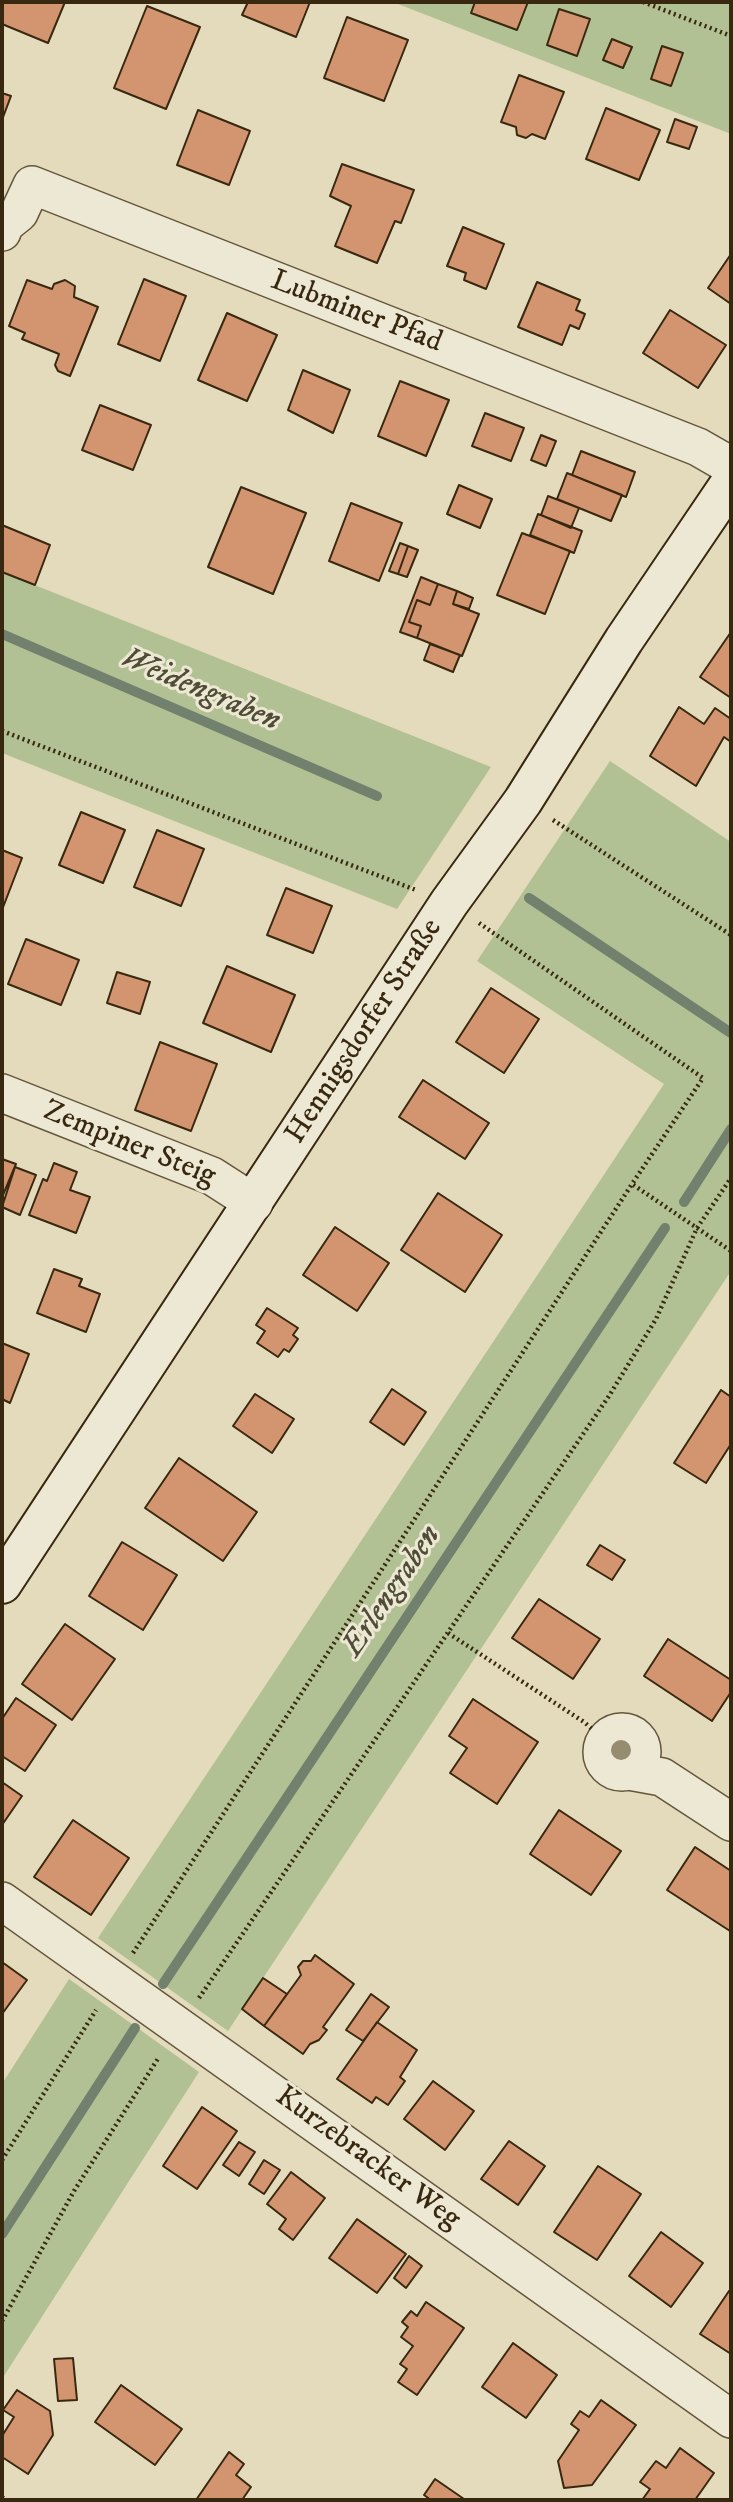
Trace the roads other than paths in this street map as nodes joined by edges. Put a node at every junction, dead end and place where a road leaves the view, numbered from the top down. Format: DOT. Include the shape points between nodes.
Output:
graph roads {
  1 [pos="2,232"];
  2 [pos="731,466"];
  3 [pos="731,482"];
  4 [pos="2,1093"];
  5 [pos="254,1203"];
  6 [pos="2,1584"];
  7 [pos="644,1767"];
  8 [pos="731,1822"];
  9 [pos="2,1901"];
  10 [pos="731,2419"];
  1 -- 2 [label="street, Lubminer Pfad" via="19,213 32,185 698,447"];
  3 -- 5 [label="main road, Hennigsdorfer Straße"];
  4 -- 5 [label="street, Zempiner Steig" via="212,1175"];
  5 -- 6 [label="main road, Hennigsdorfer Straße"];
  7 -- 8 [label="street"];
  9 -- 10 [label="street, Kurzebracker Weg"];
}
